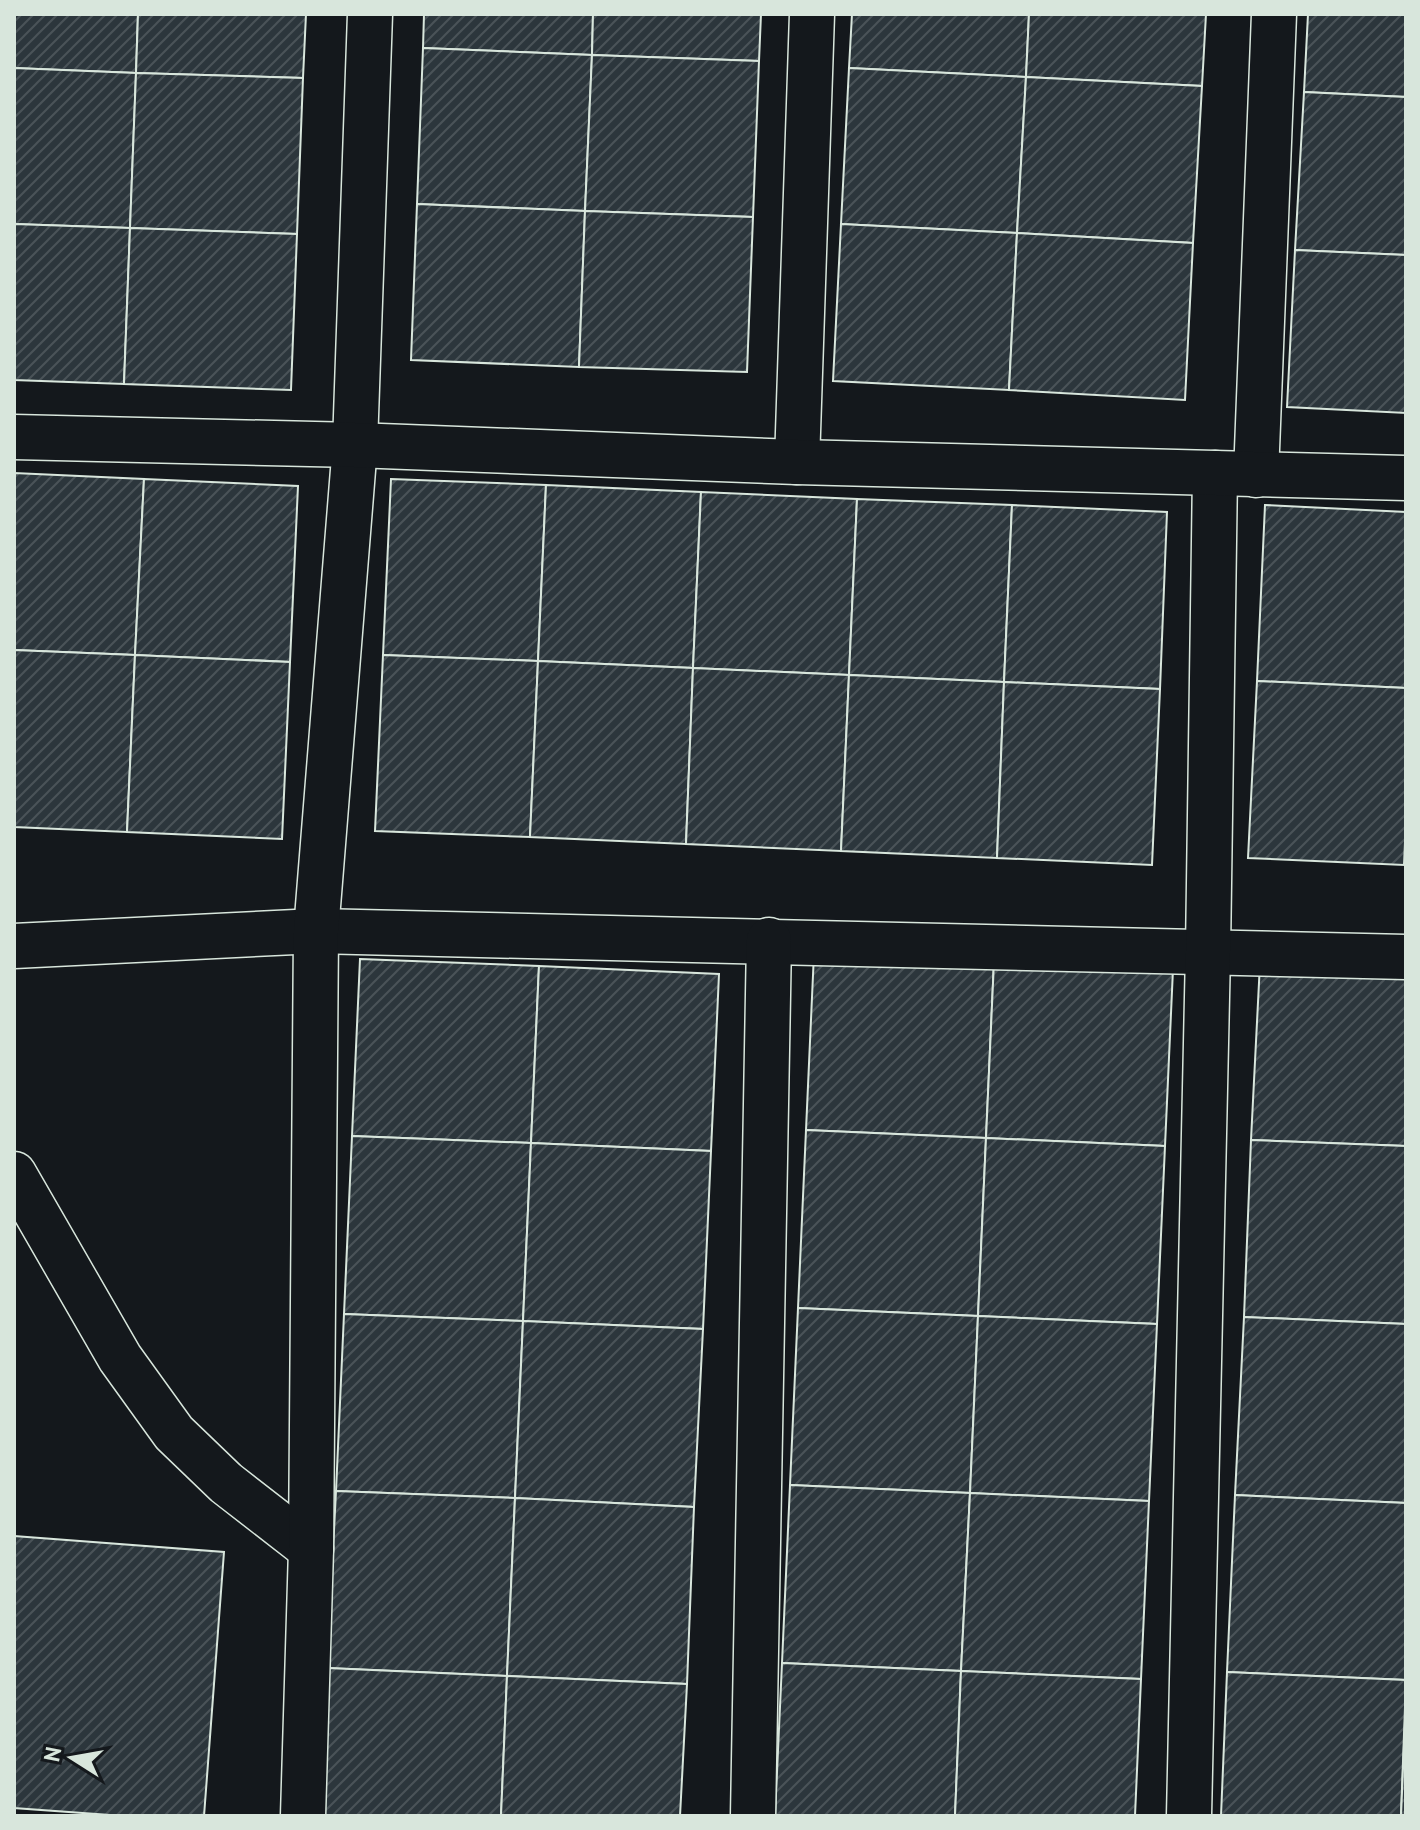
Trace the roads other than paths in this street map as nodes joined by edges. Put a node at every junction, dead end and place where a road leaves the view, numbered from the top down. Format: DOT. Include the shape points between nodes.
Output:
graph roads {
  1 [pos="370,14"];
  2 [pos="812,14"];
  3 [pos="1274,14"];
  4 [pos="14,437"];
  5 [pos="355,445"];
  6 [pos="797,462"];
  7 [pos="1236,474"];
  8 [pos="1406,478"];
  9 [pos="316,931"];
  10 [pos="769,940"];
  11 [pos="14,946"];
  12 [pos="1208,952"];
  13 [pos="1406,957"];
  14 [pos="14,1174"];
  15 [pos="311,1549"];
  16 [pos="303,1816"];
  17 [pos="753,1816"];
  18 [pos="1189,1816"];
  1 -- 5 [label="street"];
  2 -- 6 [label="street"];
  3 -- 7 [label="street"];
  4 -- 5 [label="street"];
  5 -- 6 [label="street"];
  5 -- 9 [label="street"];
  6 -- 7 [label="street"];
  7 -- 8 [label="street"];
  7 -- 12 [label="street"];
  9 -- 10 [label="street"];
  9 -- 11 [label="street"];
  9 -- 15 [label="street"];
  10 -- 12 [label="street"];
  10 -- 17 [label="street"];
  12 -- 13 [label="street"];
  12 -- 18 [label="street"];
  14 -- 15 [label="street" via="120,1358 174,1433 226,1483"];
  15 -- 16 [label="street"];
}
